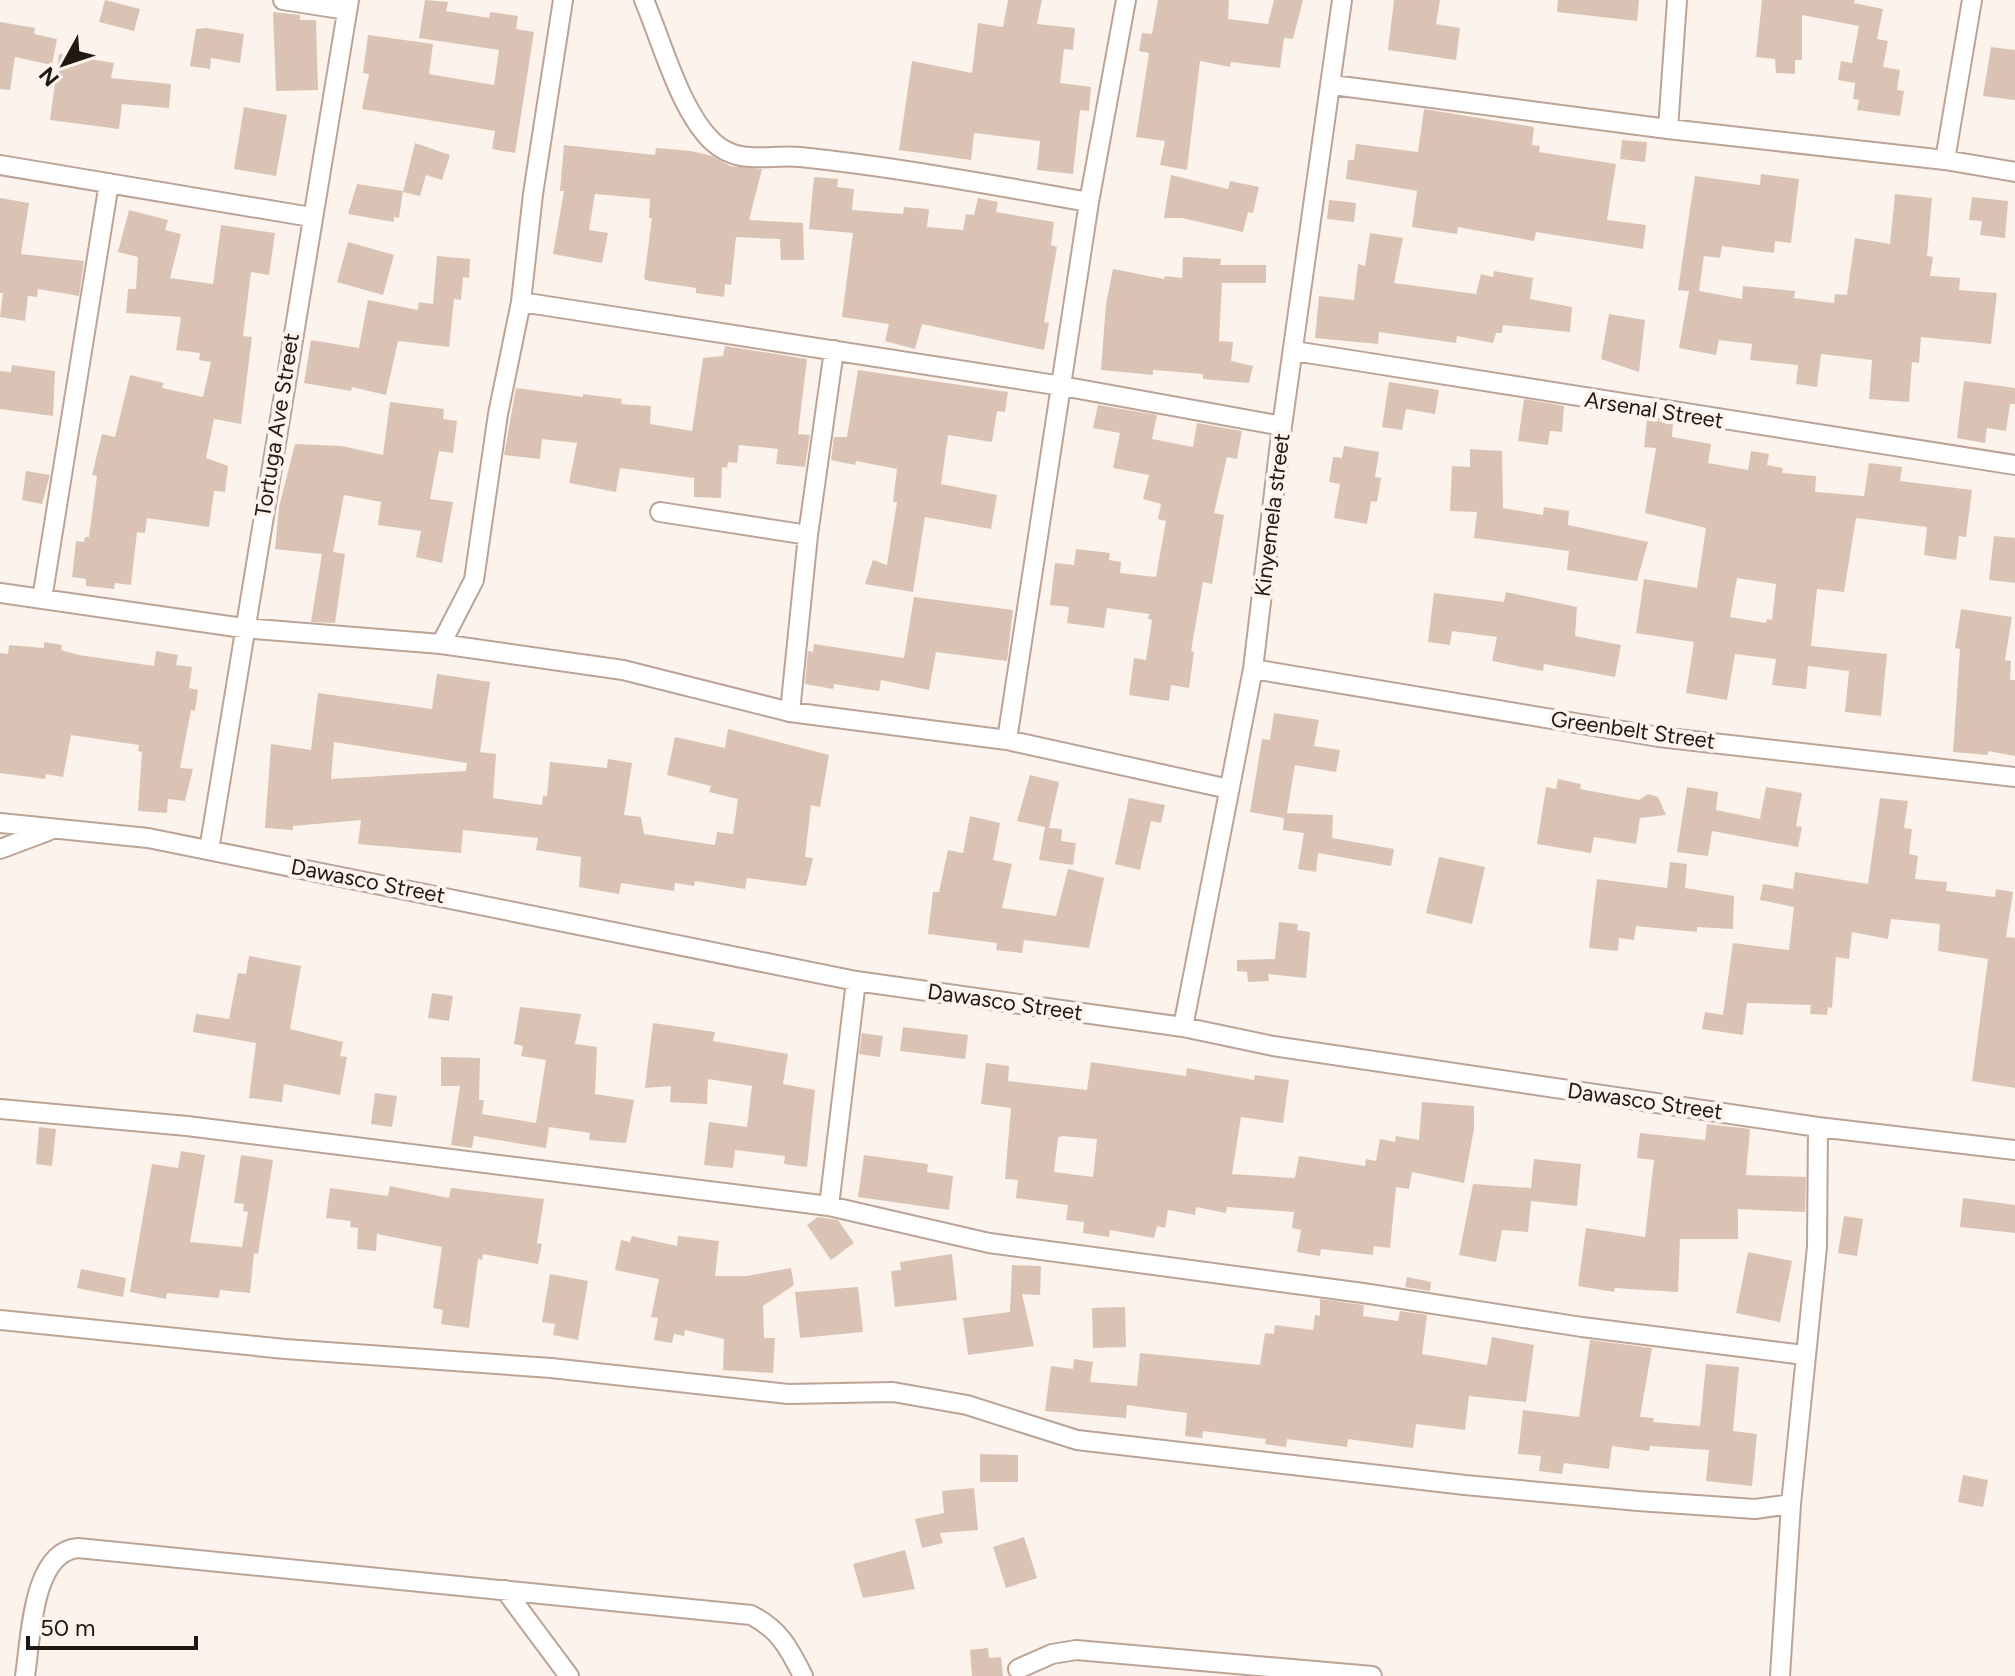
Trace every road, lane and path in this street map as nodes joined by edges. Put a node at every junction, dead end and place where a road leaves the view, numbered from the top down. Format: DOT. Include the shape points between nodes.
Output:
graph roads {
  1 [pos="283,0"];
  2 [pos="563,0"];
  3 [pos="644,0"];
  4 [pos="1126,0"];
  5 [pos="1342,0"];
  6 [pos="1677,0"];
  7 [pos="1972,0"];
  8 [pos="348,5"];
  9 [pos="1333,85"];
  10 [pos="1668,129"];
  11 [pos="1945,160"];
  12 [pos="0,165"];
  13 [pos="2015,172"];
  14 [pos="109,183"];
  15 [pos="1089,202"];
  16 [pos="311,217"];
  17 [pos="521,302"];
  18 [pos="834,350"];
  19 [pos="1294,351"];
  20 [pos="1062,386"];
  21 [pos="1282,426"];
  22 [pos="2015,465"];
  23 [pos="660,512"];
  24 [pos="808,535"];
  25 [pos="0,593"];
  26 [pos="42,599"];
  27 [pos="243,628"];
  28 [pos="441,644"];
  29 [pos="1253,669"];
  30 [pos="790,712"];
  31 [pos="1007,740"];
  32 [pos="2015,777"];
  33 [pos="1229,789"];
  34 [pos="0,823"];
  35 [pos="55,829"];
  36 [pos="0,849"];
  37 [pos="209,850"];
  38 [pos="856,981"];
  39 [pos="1183,1027"];
  40 [pos="0,1109"];
  41 [pos="1818,1127"];
  42 [pos="2015,1150"];
  43 [pos="829,1206"];
  44 [pos="0,1320"];
  45 [pos="1804,1355"];
  46 [pos="1791,1504"];
  47 [pos="505,1590"];
  48 [pos="1153,1667"];
  49 [pos="1018,1669"];
  50 [pos="25,1676"];
  51 [pos="569,1676"];
  52 [pos="803,1676"];
  53 [pos="1372,1676"];
  54 [pos="1780,1676"];
  1 -- 8 [label="street"];
  2 -- 17 [label="street"];
  3 -- 15 [label="street" via="696,123 726,151 754,158 871,163"];
  4 -- 15 [label="street"];
  5 -- 9 [label="street, Kinyemela street"];
  6 -- 10 [label="street"];
  7 -- 11 [label="street"];
  8 -- 16 [label="street, Tortuga Ave Street"];
  9 -- 10 [label="street"];
  9 -- 19 [label="street, Kinyemela street"];
  10 -- 11 [label="street"];
  11 -- 13 [label="street"];
  12 -- 14 [label="street"];
  14 -- 16 [label="street"];
  14 -- 26 [label="street"];
  15 -- 20 [label="street"];
  16 -- 27 [label="street, Tortuga Ave Street"];
  17 -- 18 [label="street"];
  17 -- 28 [label="street" via="498,414 474,580"];
  18 -- 20 [label="street"];
  18 -- 24 [label="street"];
  19 -- 21 [label="street, Kinyemela street"];
  19 -- 22 [label="street, Arsenal Street"];
  20 -- 21 [label="street"];
  20 -- 31 [label="street"];
  21 -- 29 [label="street, Kinyemela street"];
  23 -- 24 [label="street"];
  24 -- 30 [label="street"];
  25 -- 26 [label="street"];
  26 -- 27 [label="street"];
  27 -- 28 [label="street"];
  27 -- 37 [label="street, Tortuga Ave Street"];
  28 -- 30 [label="street" via="623,670"];
  29 -- 32 [label="street, Greenbelt Street" via="1659,737"];
  29 -- 33 [label="street, Kinyemela street"];
  30 -- 31 [label="street"];
  31 -- 33 [label="street"];
  33 -- 39 [label="street, Kinyemela street"];
  34 -- 35 [label="street, Dawasco Street"];
  35 -- 36 [label="street"];
  35 -- 37 [label="street, Dawasco Street"];
  37 -- 38 [label="street, Dawasco Street"];
  38 -- 39 [label="street, Dawasco Street"];
  38 -- 43 [label="street"];
  39 -- 41 [label="street, Dawasco Street" via="1273,1046"];
  40 -- 43 [label="street" via="187,1126"];
  41 -- 42 [label="street, Dawasco Street"];
  41 -- 45 [label="street" via="1817,1247"];
  43 -- 45 [label="street" via="989,1243"];
  44 -- 46 [label="street" via="788,1394 893,1392 967,1405 1077,1440 1591,1497 1724,1508"];
  45 -- 46 [label="street"];
  46 -- 54 [label="street"];
  47 -- 50 [label="street" via="64,1549 42,1577"];
  47 -- 51 [label="street"];
  47 -- 52 [label="street" via="751,1615 786,1641"];
  48 -- 49 [label="street" via="1076,1650"];
  48 -- 53 [label="street"];
}
